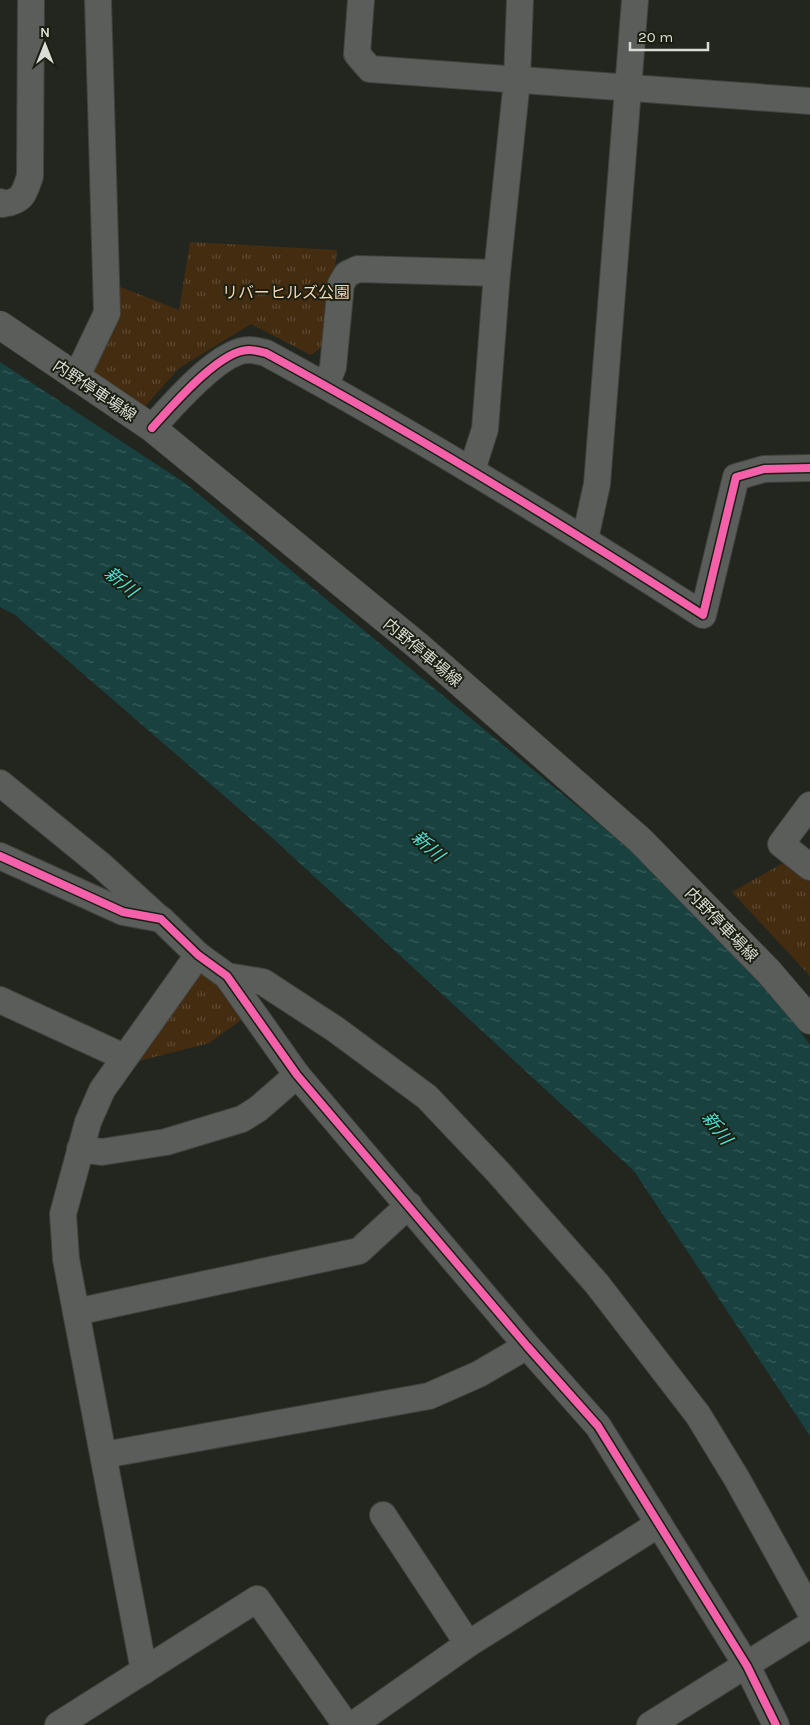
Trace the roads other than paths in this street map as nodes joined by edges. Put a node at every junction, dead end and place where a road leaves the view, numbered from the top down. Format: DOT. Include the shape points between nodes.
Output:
graph roads {
  1 [pos="31,0"];
  2 [pos="98,0"];
  3 [pos="361,0"];
  4 [pos="520,0"];
  5 [pos="635,0"];
  6 [pos="517,80"];
  7 [pos="629,86"];
  8 [pos="810,101"];
  9 [pos="0,202"];
  10 [pos="497,272"];
  11 [pos="0,326"];
  12 [pos="76,378"];
  13 [pos="326,385"];
  14 [pos="152,428"];
  15 [pos="810,468"];
  16 [pos="472,470"];
  17 [pos="585,539"];
  18 [pos="0,783"];
  19 [pos="810,805"];
  20 [pos="0,856"];
  21 [pos="810,867"];
  22 [pos="161,919"];
  23 [pos="198,954"];
  24 [pos="227,976"];
  25 [pos="0,1000"];
  26 [pos="810,1020"];
  27 [pos="124,1057"];
  28 [pos="296,1074"];
  29 [pos="80,1149"];
  30 [pos="410,1205"];
  31 [pos="76,1312"];
  32 [pos="526,1346"];
  33 [pos="104,1455"];
  34 [pos="383,1515"];
  35 [pos="659,1524"];
  36 [pos="810,1611"];
  37 [pos="810,1625"];
  38 [pos="468,1644"];
  39 [pos="754,1661"];
  40 [pos="144,1671"];
  41 [pos="58,1725"];
  42 [pos="346,1725"];
  43 [pos="353,1725"];
  44 [pos="650,1725"];
  45 [pos="776,1725"];
  1 -- 9 [label="street" via="30,176 24,193 16,202"];
  2 -- 12 [label="street" via="107,313"];
  3 -- 6 [label="street" via="357,54 370,69"];
  4 -- 6 [label="street"];
  5 -- 7 [label="street"];
  6 -- 7 [label="street"];
  6 -- 10 [label="street"];
  7 -- 8 [label="street"];
  7 -- 17 [label="street" via="597,484"];
  10 -- 13 [label="street" via="358,270 347,274 341,284 334,368"];
  10 -- 16 [label="street" via="485,429"];
  11 -- 12 [label="main road, 内野停車場線"];
  12 -- 14 [label="main road, 内野停車場線"];
  13 -- 14 [label="street" via="266,353 250,349 235,353 190,385"];
  13 -- 16 [label="street"];
  14 -- 26 [label="main road, 内野停車場線" via="417,646 640,840 769,972"];
  15 -- 17 [label="street" via="764,469 736,477 703,615"];
  16 -- 17 [label="street"];
  18 -- 22 [label="street"];
  19 -- 21 [label="street" via="781,844"];
  20 -- 22 [label="street" via="123,912"];
  22 -- 23 [label="street"];
  23 -- 24 [label="street"];
  23 -- 27 [label="street"];
  24 -- 28 [label="street"];
  24 -- 36 [label="street" via="263,982 335,1029 427,1098 498,1172 597,1284 698,1415"];
  25 -- 27 [label="street"];
  27 -- 29 [label="street" via="102,1090"];
  28 -- 29 [label="street" via="258,1109 242,1119 166,1142 102,1152"];
  28 -- 30 [label="street"];
  29 -- 31 [label="street" via="64,1214 66,1259"];
  30 -- 31 [label="street" via="359,1251"];
  30 -- 32 [label="street"];
  31 -- 33 [label="street"];
  32 -- 33 [label="street" via="479,1374 429,1396"];
  32 -- 35 [label="street" via="598,1426"];
  33 -- 40 [label="street"];
  34 -- 38 [label="street"];
  35 -- 38 [label="street"];
  35 -- 39 [label="street"];
  37 -- 39 [label="street"];
  38 -- 43 [label="street"];
  39 -- 44 [label="street"];
  39 -- 45 [label="street"];
  40 -- 41 [label="street"];
  40 -- 42 [label="street" via="257,1599"];
}
